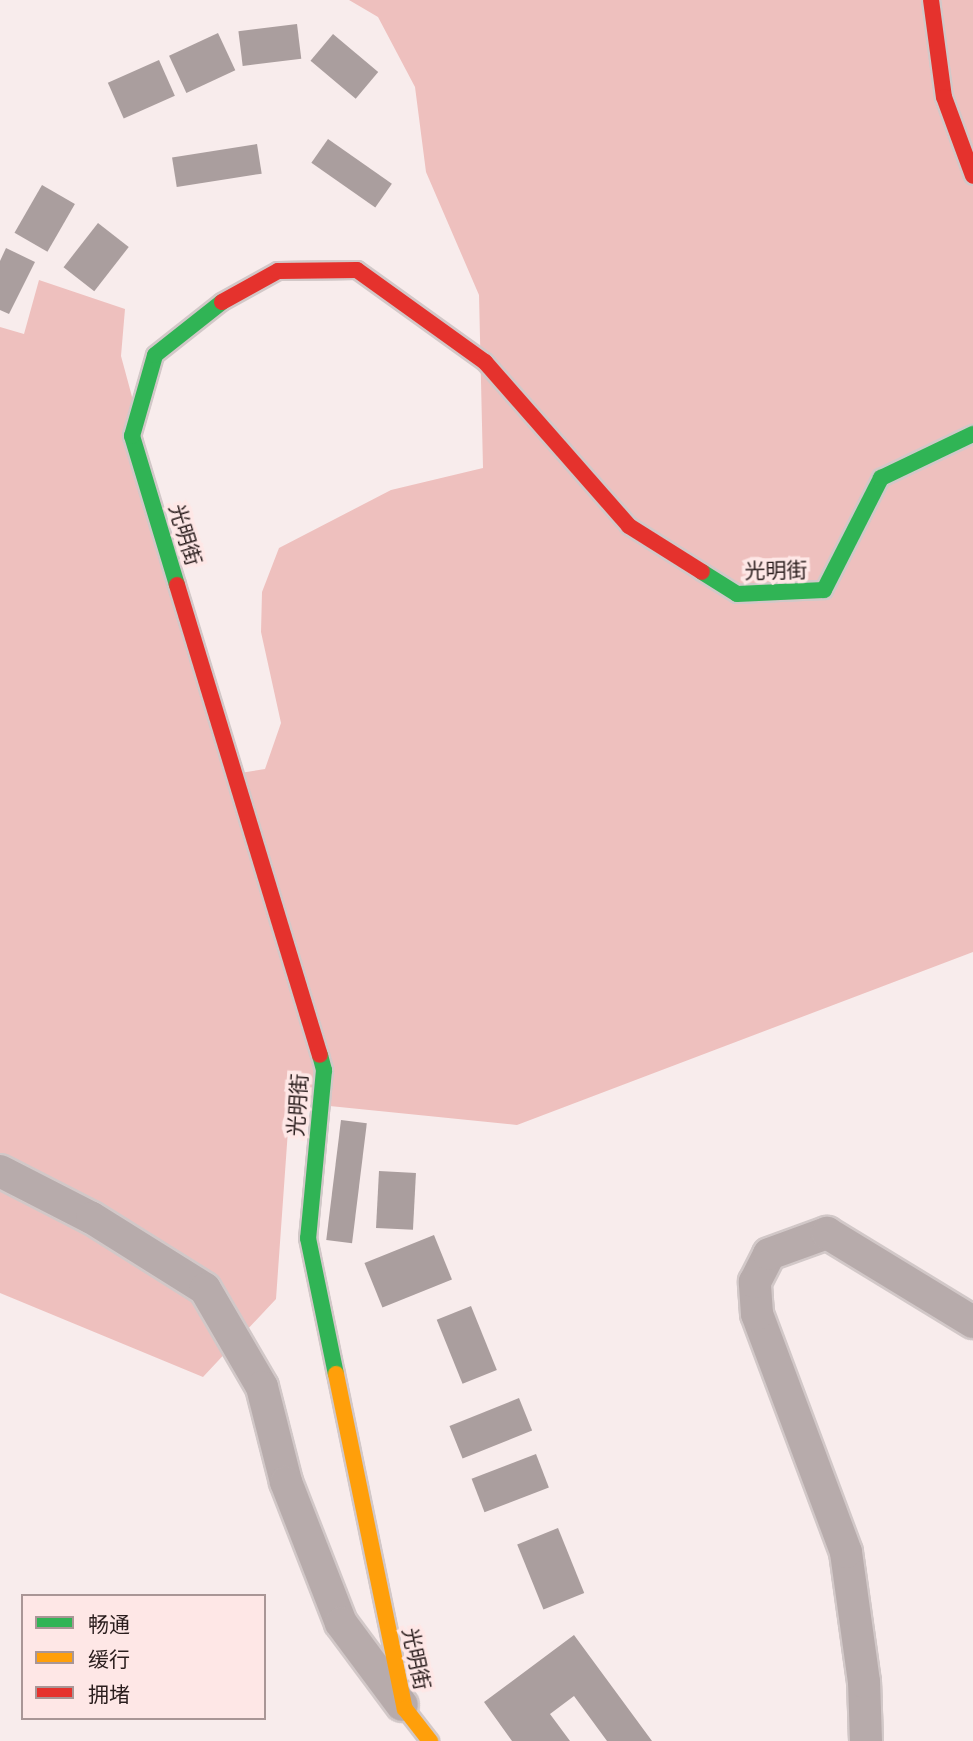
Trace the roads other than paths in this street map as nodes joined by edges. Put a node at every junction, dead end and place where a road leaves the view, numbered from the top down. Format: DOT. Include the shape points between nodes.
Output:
graph roads {
  1 [pos="931,0"];
  2 [pos="973,176"];
  3 [pos="973,434"];
  4 [pos="0,1171"];
  5 [pos="973,1322"];
  6 [pos="405,1709"];
  7 [pos="430,1741"];
  8 [pos="866,1741"];
  1 -- 2 [label="street" via="944,97"];
  3 -- 6 [label="street, 光明街" via="881,478 824,590 737,594 629,526 485,362 357,270 278,271 212,307 155,355 132,436 324,1070 308,1238"];
  4 -- 6 [label="street" via="92,1218 205,1289 262,1387 286,1482 341,1623"];
  5 -- 8 [label="street" via="827,1233 769,1254 755,1282 757,1314 846,1552 864,1682"];
  6 -- 7 [label="street, 光明街"];
}
